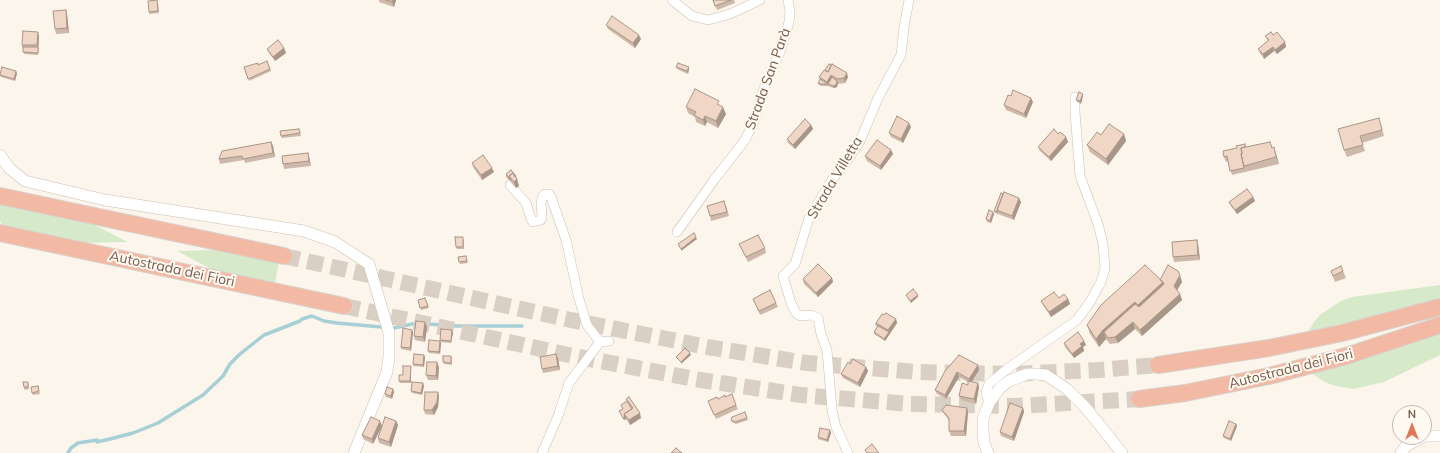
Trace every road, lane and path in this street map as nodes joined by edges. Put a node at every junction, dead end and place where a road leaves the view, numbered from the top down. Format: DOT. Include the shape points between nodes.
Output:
graph roads {
  1 [pos="672,0"];
  2 [pos="760,0"];
  3 [pos="788,0"];
  4 [pos="909,0"];
  5 [pos="1075,97"];
  6 [pos="0,155"];
  7 [pos="510,185"];
  8 [pos="0,196"];
  9 [pos="677,232"];
  10 [pos="0,233"];
  11 [pos="284,256"];
  12 [pos="344,306"];
  13 [pos="1440,307"];
  14 [pos="1440,325"];
  15 [pos="1158,365"];
  16 [pos="1139,399"];
  17 [pos="989,403"];
  18 [pos="1408,445"];
  19 [pos="354,453"];
  20 [pos="542,453"];
  21 [pos="848,453"];
  22 [pos="988,453"];
  23 [pos="1122,453"];
  24 [pos="1401,453"];
  1 -- 2 [label="street" via="692,16 708,20 730,14"];
  3 -- 9 [label="street, Strada San Parà" via="790,12 785,35 766,82 754,124"];
  4 -- 21 [label="street, Strada Villetta" via="901,55 870,115 860,141 831,181 809,218 794,264 783,276 796,313 800,316 811,315 818,318 827,350 832,410 836,427"];
  5 -- 17 [label="street" via="1080,176 1098,224 1105,268 1090,302 1076,320 989,384 986,393"];
  6 -- 19 [label="street" via="9,168 25,181 105,200 304,231 334,242 366,262 370,266 389,333 390,352 387,372"];
  7 -- 20 [label="street" via="526,202 533,222 541,220 543,196 549,194 551,197 566,240 587,325 604,341 569,383"];
  8 -- 11 [label="highway"];
  10 -- 12 [label="highway, Autostrada dei Fiori"];
  13 -- 15 [label="highway, Autostrada dei Fiori" via="1342,333 1269,348"];
  14 -- 16 [label="highway, Autostrada dei Fiori" via="1346,356 1269,376 1185,393"];
  17 -- 22 [label="street" via="982,431"];
  17 -- 23 [label="street" via="1009,381 1027,374 1046,375 1068,389"];
  18 -- 24 [label="street"];
}
